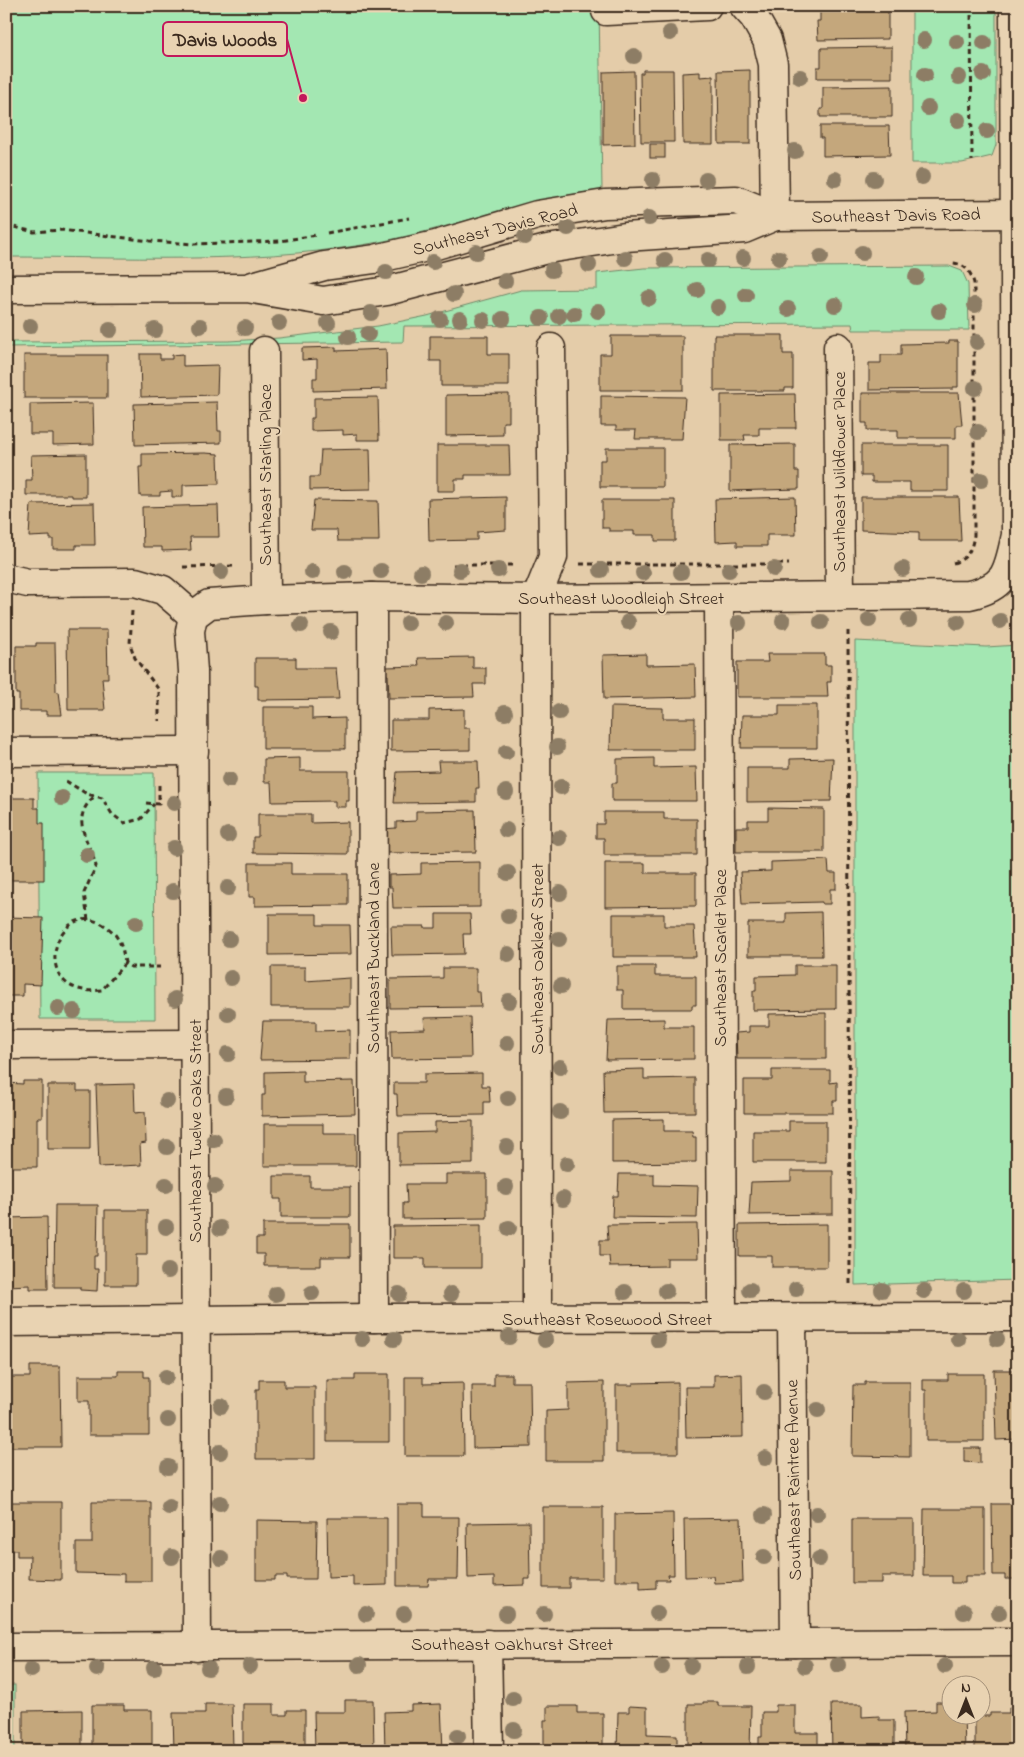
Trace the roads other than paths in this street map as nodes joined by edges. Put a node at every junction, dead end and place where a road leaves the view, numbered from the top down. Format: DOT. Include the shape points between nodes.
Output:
graph roads {
  1 [pos="707,6"];
  2 [pos="744,6"];
  3 [pos="1014,6"];
  4 [pos="606,11"];
  5 [pos="1016,214"];
  6 [pos="775,216"];
  7 [pos="247,288"];
  8 [pos="6,289"];
  9 [pos="838,347"];
  10 [pos="552,348"];
  11 [pos="264,350"];
  12 [pos="1017,535"];
  13 [pos="6,578"];
  14 [pos="372,597"];
  15 [pos="840,597"];
  16 [pos="719,598"];
  17 [pos="536,599"];
  18 [pos="266,600"];
  19 [pos="193,616"];
  20 [pos="194,751"];
  21 [pos="6,752"];
  22 [pos="194,1044"];
  23 [pos="6,1045"];
  24 [pos="1018,1317"];
  25 [pos="374,1318"];
  26 [pos="722,1318"];
  27 [pos="792,1318"];
  28 [pos="538,1319"];
  29 [pos="197,1321"];
  30 [pos="6,1322"];
  31 [pos="1018,1642"];
  32 [pos="795,1643"];
  33 [pos="487,1644"];
  34 [pos="6,1647"];
  35 [pos="197,1647"];
  36 [pos="490,1751"];
  1 -- 4 [label="street"];
  2 -- 6 [label="street" via="766,40 773,64"];
  3 -- 5 [label="street, Southeast Woodleigh Street"];
  5 -- 6 [label="street, Southeast Davis Road"];
  5 -- 12 [label="street, Southeast Woodleigh Street"];
  6 -- 7 [label="street, Southeast Davis Road" via="744,229 625,237 547,249 387,291 323,301"];
  6 -- 7 [label="street, Southeast Davis Road" via="736,200 605,204 538,215 436,245 375,259 324,266"];
  7 -- 8 [label="street, Southeast Davis Road"];
  9 -- 15 [label="street, Southeast Wildflower Place"];
  10 -- 17 [label="street" via="553,557"];
  11 -- 18 [label="street, Southeast Starling Place"];
  12 -- 15 [label="street, Southeast Woodleigh Street" via="1008,572 1003,579 979,593"];
  13 -- 19 [label="street" via="18,582 135,582 158,586"];
  14 -- 17 [label="street, Southeast Woodleigh Street"];
  14 -- 18 [label="street, Southeast Woodleigh Street"];
  14 -- 25 [label="street, Southeast Buckland Lane"];
  15 -- 16 [label="street, Southeast Woodleigh Street"];
  16 -- 17 [label="street, Southeast Woodleigh Street"];
  16 -- 26 [label="street, Southeast Scarlet Place"];
  17 -- 28 [label="street, Southeast Oakleaf Street"];
  18 -- 19 [label="street, Southeast Woodleigh Street" via="209,604"];
  19 -- 20 [label="street, Southeast Twelve Oaks Street" via="190,631"];
  20 -- 21 [label="street"];
  20 -- 22 [label="street, Southeast Twelve Oaks Street"];
  22 -- 23 [label="street"];
  22 -- 29 [label="street, Southeast Twelve Oaks Street"];
  24 -- 27 [label="street, Southeast Rosewood Street"];
  25 -- 28 [label="street, Southeast Rosewood Street"];
  25 -- 29 [label="street, Southeast Rosewood Street"];
  26 -- 27 [label="street, Southeast Rosewood Street"];
  26 -- 28 [label="street, Southeast Rosewood Street"];
  27 -- 32 [label="street, Southeast Raintree Avenue"];
  29 -- 30 [label="street, Southeast Rosewood Street"];
  29 -- 35 [label="street, Southeast Twelve Oaks Street"];
  31 -- 32 [label="street, Southeast Oakhurst Street"];
  32 -- 33 [label="street, Southeast Oakhurst Street"];
  33 -- 35 [label="street, Southeast Oakhurst Street"];
  33 -- 36 [label="street"];
  34 -- 35 [label="street, Southeast Oakhurst Street"];
}
